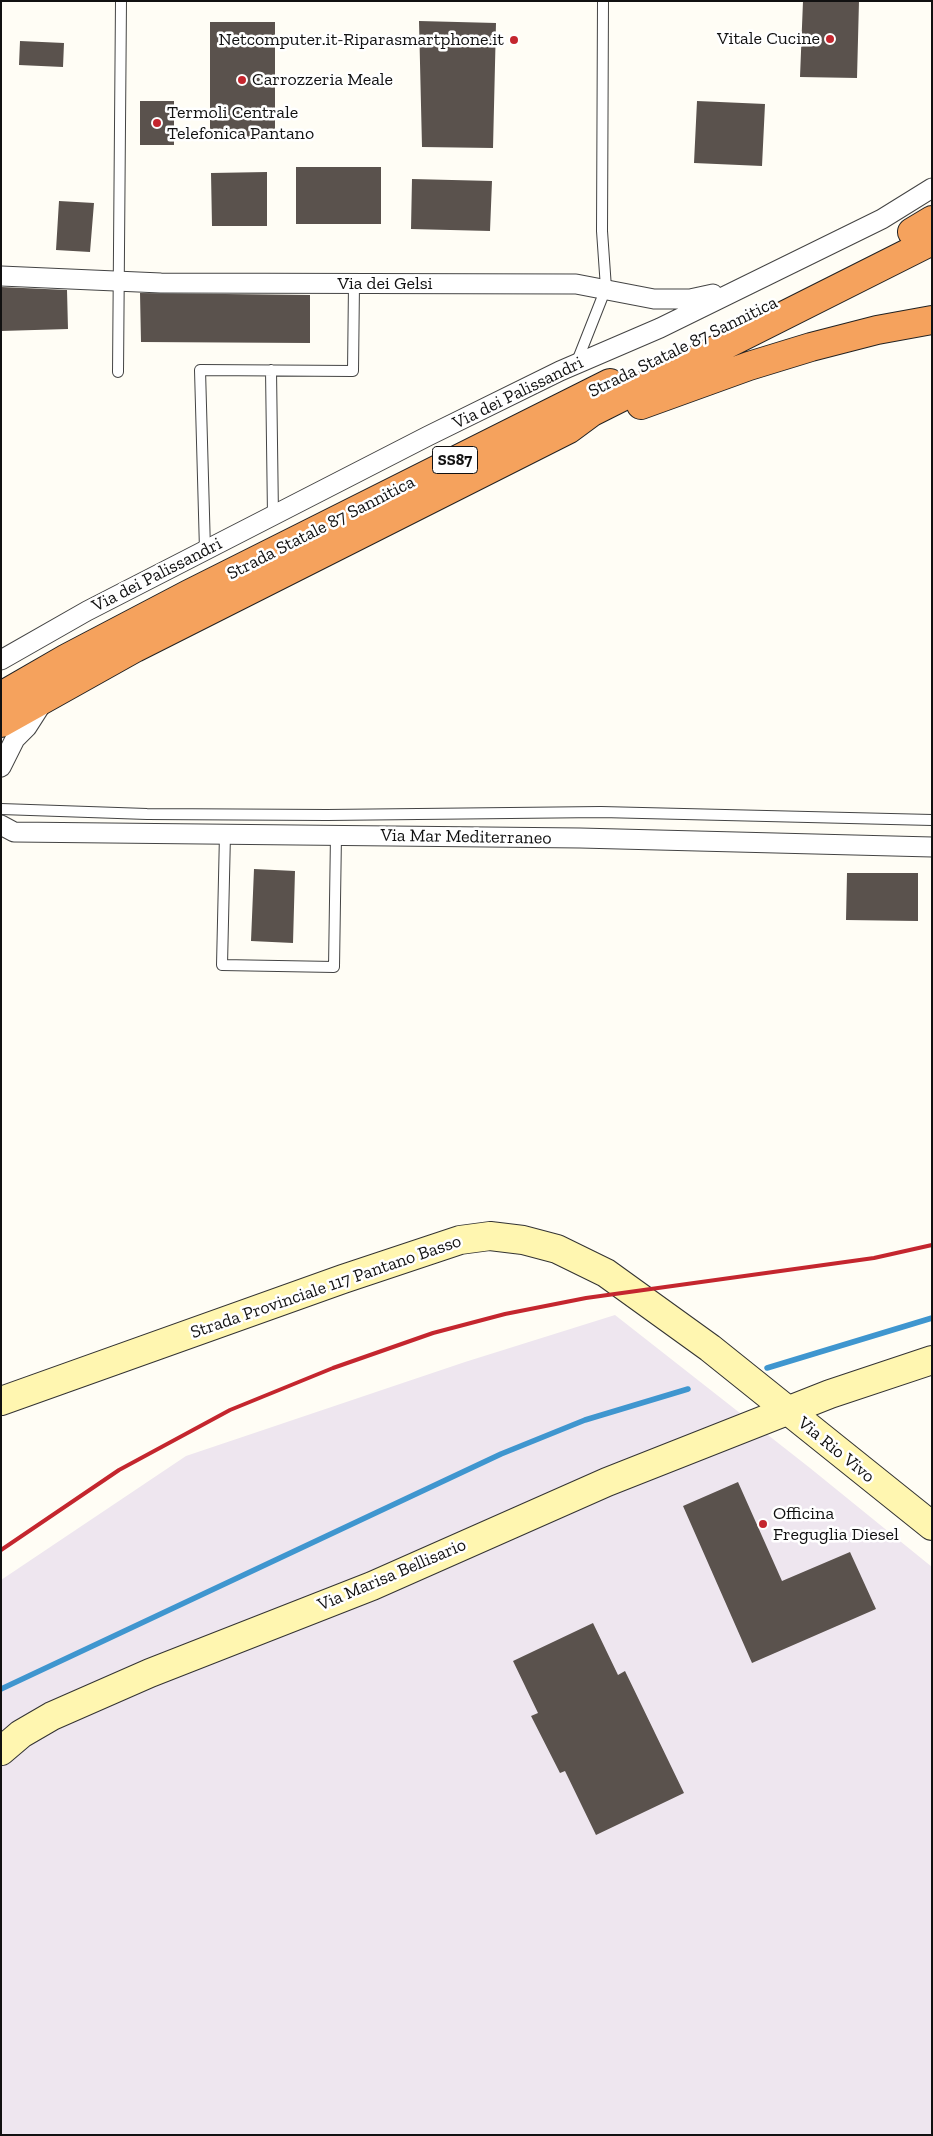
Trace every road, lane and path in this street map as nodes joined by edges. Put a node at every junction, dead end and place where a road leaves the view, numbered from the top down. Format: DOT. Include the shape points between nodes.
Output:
graph roads {
  1 [pos="121,1"];
  2 [pos="604,1"];
  3 [pos="932,188"];
  4 [pos="927,230"];
  5 [pos="1,276"];
  6 [pos="764,277"];
  7 [pos="119,281"];
  8 [pos="354,284"];
  9 [pos="606,288"];
  10 [pos="932,320"];
  11 [pos="576,364"];
  12 [pos="271,370"];
  13 [pos="118,372"];
  14 [pos="569,430"];
  15 [pos="273,516"];
  16 [pos="205,550"];
  17 [pos="4,656"];
  18 [pos="1,696"];
  19 [pos="47,696"];
  20 [pos="1,723"];
  21 [pos="1,767"];
  22 [pos="1,809"];
  23 [pos="932,820"];
  24 [pos="1,825"];
  25 [pos="225,834"];
  26 [pos="336,835"];
  27 [pos="932,847"];
  28 [pos="932,1360"];
  29 [pos="1,1401"];
  30 [pos="789,1411"];
  31 [pos="932,1526"];
  32 [pos="1,1751"];
  1 -- 7 [label="lane"];
  2 -- 9 [label="lane" via="602,230"];
  3 -- 6 [label="street, Via dei Palissandri" via="882,219"];
  4 -- 14 [label="highway, SS87" via="592,412"];
  4 -- 18 [label="highway, Strada Statale 87 Sannitica / SS87" via="198,590"];
  5 -- 7 [label="street, Via dei Gelsi"];
  6 -- 9 [label="street, Via dei Gelsi" via="710,296 690,299 654,299"];
  6 -- 11 [label="street, Via dei Palissandri" via="660,328"];
  7 -- 8 [label="street, Via dei Gelsi"];
  7 -- 13 [label="lane"];
  8 -- 9 [label="street, Via dei Gelsi" via="576,284"];
  8 -- 12 [label="lane" via="354,371"];
  9 -- 11 [label="lane"];
  10 -- 14 [label="highway" via="811,347 669,394 598,423"];
  11 -- 15 [label="street, Via dei Palissandri"];
  12 -- 15 [label="lane"];
  12 -- 16 [label="lane" via="200,370"];
  14 -- 19 [label="highway, Strada Statale 87 Sannitica / SS87" via="135,648"];
  15 -- 16 [label="street, Via dei Palissandri"];
  16 -- 17 [label="street, Via dei Palissandri"];
  19 -- 20 [label="highway, Strada Statale 87 Sannitica / SS87"];
  19 -- 21 [label="street" via="27,727 15,738"];
  22 -- 23 [label="lane" via="327,815 600,812"];
  24 -- 25 [label="street, Via Mar Mediterraneo" via="14,832"];
  25 -- 26 [label="street, Via Mar Mediterraneo"];
  25 -- 26 [label="lane" via="222,965 334,967"];
  26 -- 27 [label="street, Via Mar Mediterraneo"];
  28 -- 30 [label="street, Via Rio Vivo"];
  29 -- 30 [label="street, Strada Provinciale 117 Pantano Basso" via="343,1278 460,1240 490,1236 557,1249 606,1273 710,1348"];
  30 -- 31 [label="street, Via Rio Vivo"];
  30 -- 32 [label="street, Via Marisa Bellisario" via="607,1482 372,1586 150,1673 52,1716 21,1734"];
}
